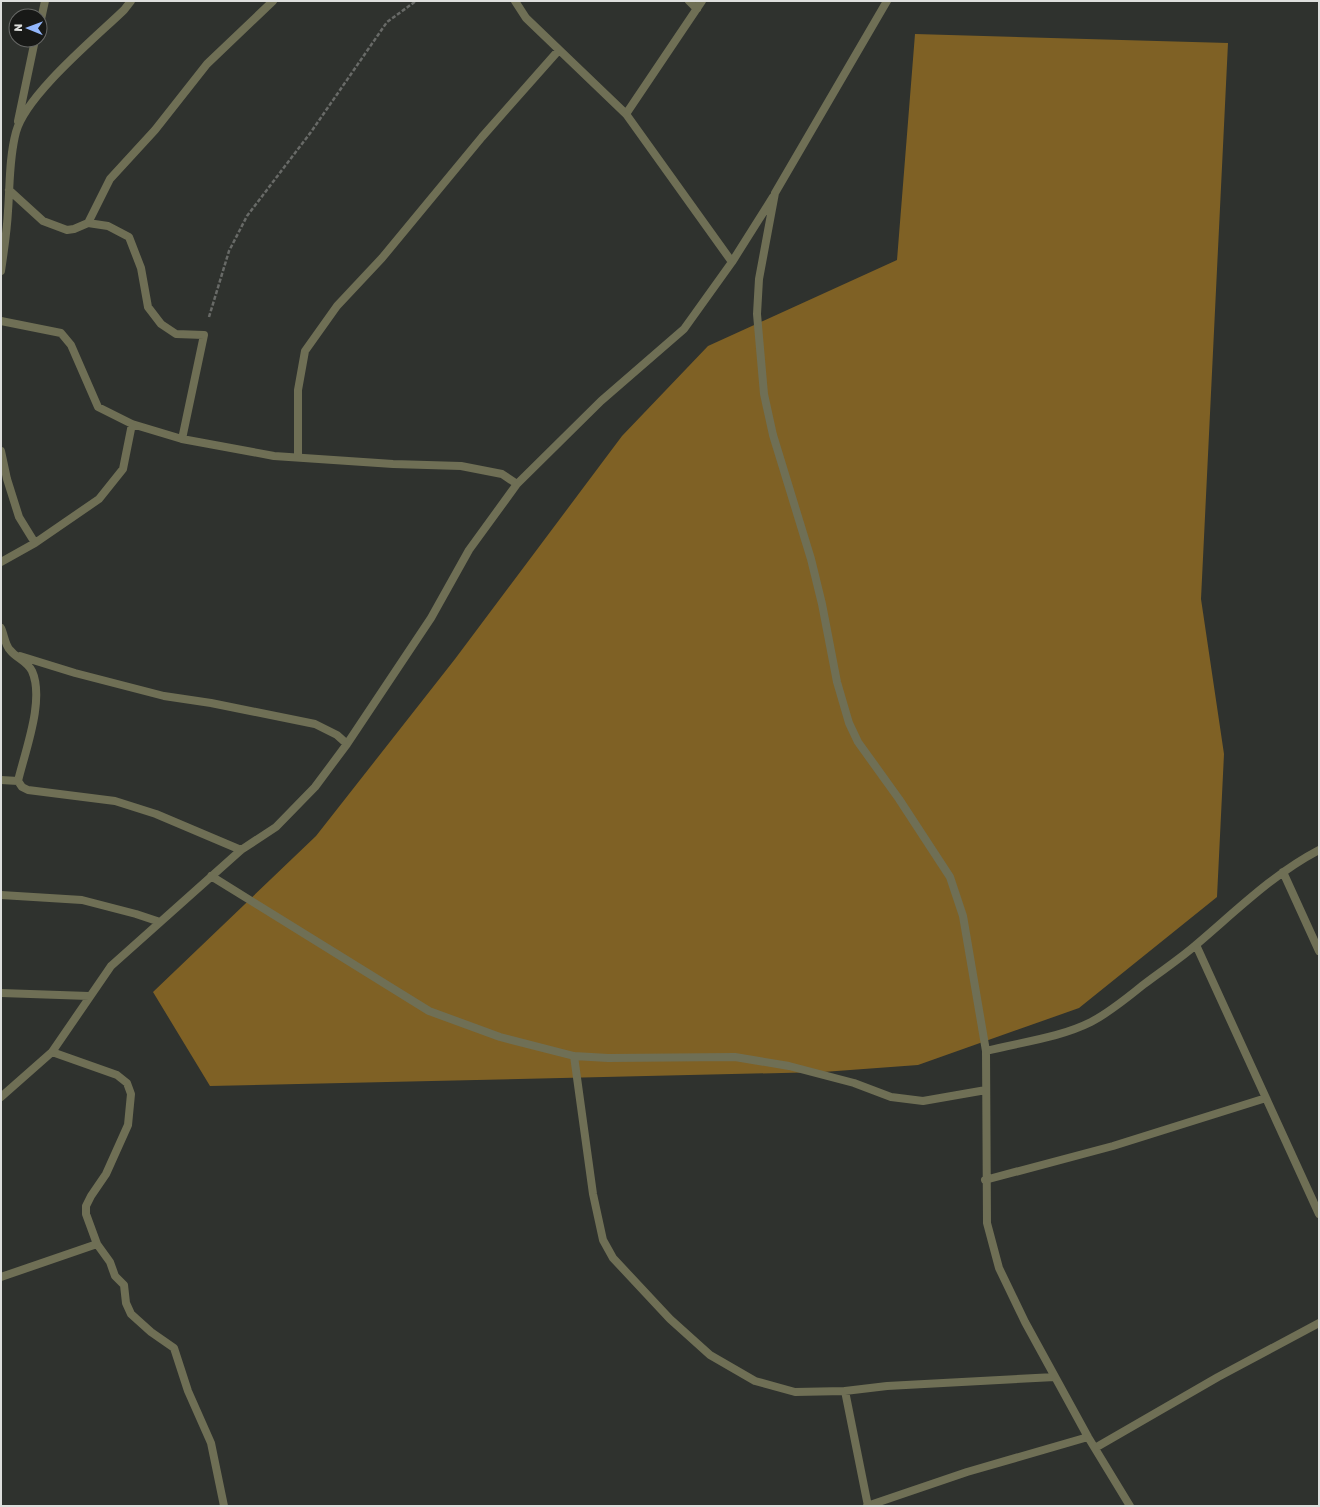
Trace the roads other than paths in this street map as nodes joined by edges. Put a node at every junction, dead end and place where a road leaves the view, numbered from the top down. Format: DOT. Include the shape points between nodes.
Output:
graph roads {
  1 [pos="131,1"];
  2 [pos="273,1"];
  3 [pos="516,1"];
  4 [pos="689,1"];
  5 [pos="702,1"];
  6 [pos="887,1"];
  7 [pos="697,9"];
  8 [pos="33,48"];
  9 [pos="558,51"];
  10 [pos="626,114"];
  11 [pos="16,131"];
  12 [pos="9,190"];
  13 [pos="775,193"];
  14 [pos="88,223"];
  15 [pos="732,262"];
  16 [pos="1,271"];
  17 [pos="1,321"];
  18 [pos="132,424"];
  19 [pos="182,439"];
  20 [pos="1,451"];
  21 [pos="298,457"];
  22 [pos="517,484"];
  23 [pos="35,543"];
  24 [pos="1,562"];
  25 [pos="1,628"];
  26 [pos="5,650"];
  27 [pos="18,656"];
  28 [pos="347,744"];
  29 [pos="1,780"];
  30 [pos="18,781"];
  31 [pos="241,850"];
  32 [pos="1319,850"];
  33 [pos="1283,872"];
  34 [pos="211,876"];
  35 [pos="1,895"];
  36 [pos="160,922"];
  37 [pos="1196,945"];
  38 [pos="1319,951"];
  39 [pos="1,993"];
  40 [pos="89,996"];
  41 [pos="986,1051"];
  42 [pos="52,1052"];
  43 [pos="574,1056"];
  44 [pos="986,1090"];
  45 [pos="1,1097"];
  46 [pos="1266,1098"];
  47 [pos="985,1180"];
  48 [pos="1319,1214"];
  49 [pos="97,1244"];
  50 [pos="1,1277"];
  51 [pos="1319,1323"];
  52 [pos="1055,1377"];
  53 [pos="845,1391"];
  54 [pos="1088,1437"];
  55 [pos="1095,1448"];
  56 [pos="224,1506"];
  57 [pos="868,1506"];
  58 [pos="1130,1506"];
  1 -- 11 [label="street" via="50,81 24,115"];
  2 -- 14 [label="street" via="207,64 155,130 110,179"];
  3 -- 9 [label="street" via="526,18"];
  4 -- 7 [label="street"];
  5 -- 7 [label="street"];
  6 -- 13 [label="street"];
  7 -- 10 [label="street"];
  8 -- 11 [label="street"];
  9 -- 10 [label="street"];
  9 -- 21 [label="street" via="482,137 382,258 337,306 305,351 298,390"];
  10 -- 15 [label="street"];
  11 -- 12 [label="street"];
  12 -- 14 [label="street" via="43,221 67,230"];
  12 -- 16 [label="street"];
  13 -- 15 [label="street"];
  13 -- 41 [label="street" via="759,279 757,314 764,394 773,435 811,559 837,682 849,723 858,742 950,877 957,895 963,916"];
  14 -- 19 [label="street" via="108,226 129,237 141,268 148,307 161,324 176,334 204,335"];
  15 -- 22 [label="street" via="684,330 601,401"];
  17 -- 18 [label="street" via="61,333 71,345 98,407"];
  18 -- 19 [label="street"];
  18 -- 23 [label="street" via="123,468 99,499"];
  19 -- 21 [label="street" via="274,456"];
  20 -- 23 [label="street" via="19,517"];
  21 -- 22 [label="street" via="461,466 502,474"];
  22 -- 28 [label="street" via="469,550 431,618"];
  23 -- 24 [label="street"];
  25 -- 26 [label="street"];
  26 -- 27 [label="street"];
  27 -- 28 [label="street" via="164,696 315,724 337,735"];
  27 -- 30 [label="street" via="32,670 37,686 37,704"];
  28 -- 31 [label="street" via="315,786 276,827"];
  29 -- 30 [label="street"];
  30 -- 31 [label="street" via="28,790 115,802 142,810"];
  31 -- 34 [label="street"];
  32 -- 33 [label="street"];
  33 -- 37 [label="street"];
  33 -- 38 [label="street"];
  34 -- 36 [label="street"];
  34 -- 43 [label="street" via="429,1011 500,1037"];
  35 -- 36 [label="street" via="82,900"];
  36 -- 40 [label="street" via="111,966"];
  37 -- 41 [label="street" via="1093,1021 1071,1031"];
  37 -- 46 [label="street"];
  39 -- 40 [label="street"];
  40 -- 42 [label="street"];
  41 -- 44 [label="street"];
  42 -- 45 [label="street"];
  42 -- 49 [label="street" via="117,1075 127,1083 131,1094 128,1125 106,1174 86,1206 86,1214"];
  43 -- 44 [label="street" via="735,1057 788,1066 854,1083 891,1097 922,1101"];
  43 -- 53 [label="street" via="593,1194 603,1240 614,1258 670,1319 704,1350 755,1381 795,1392"];
  44 -- 47 [label="street"];
  46 -- 47 [label="street" via="1113,1146"];
  46 -- 48 [label="street"];
  47 -- 52 [label="street" via="987,1223 999,1268 1024,1322"];
  49 -- 50 [label="street"];
  49 -- 56 [label="street" via="110,1262 115,1276 124,1285 126,1303 131,1314 150,1332 174,1348 188,1391 211,1443"];
  51 -- 55 [label="street" via="1218,1377"];
  52 -- 53 [label="street" via="887,1386"];
  52 -- 54 [label="street"];
  53 -- 57 [label="street"];
  54 -- 55 [label="street"];
  54 -- 57 [label="street" via="968,1472"];
  55 -- 58 [label="street"];
}
